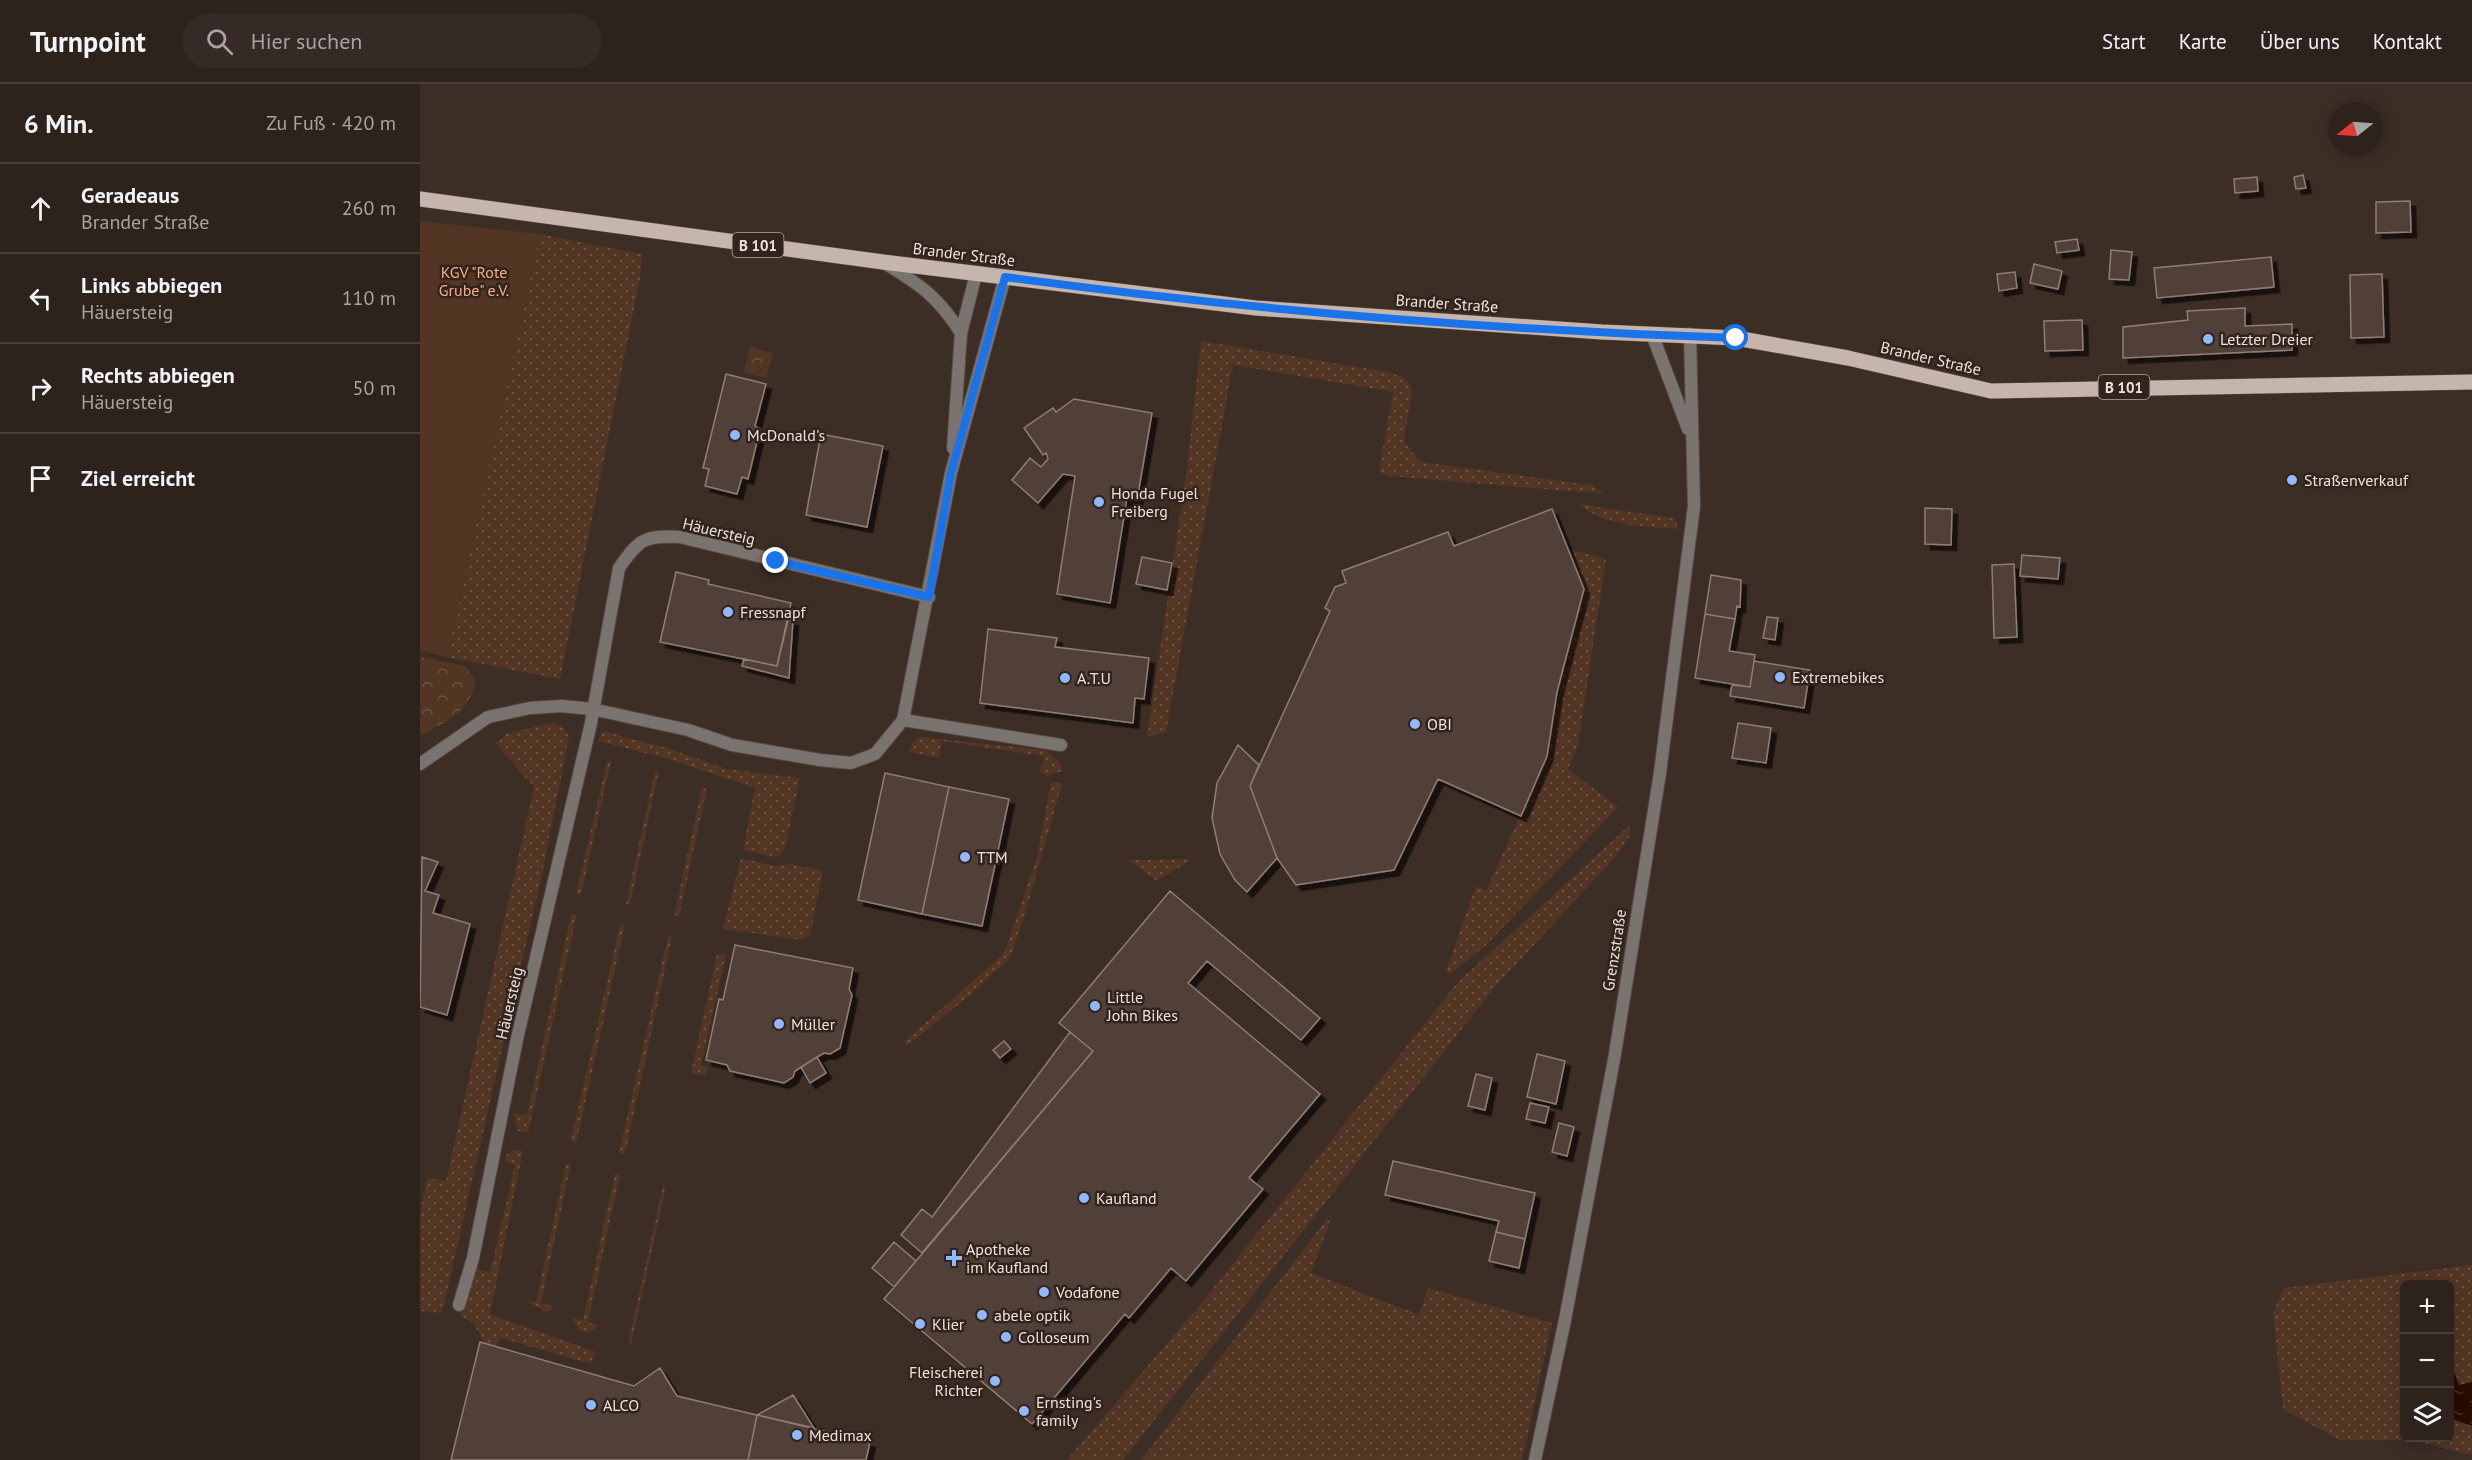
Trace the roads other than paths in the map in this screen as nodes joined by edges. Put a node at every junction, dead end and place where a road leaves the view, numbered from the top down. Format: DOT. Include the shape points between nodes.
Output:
graph roads {
  1 [pos="420,199"];
  2 [pos="883,262"];
  3 [pos="976,274"];
  4 [pos="1005,277"];
  5 [pos="961,333"];
  6 [pos="1652,334"];
  7 [pos="1690,334"];
  8 [pos="2472,382"];
  9 [pos="1692,441"];
  10 [pos="951,473"];
  11 [pos="929,597"];
  12 [pos="592,709"];
  13 [pos="903,720"];
  14 [pos="1061,745"];
  15 [pos="420,764"];
  16 [pos="459,1305"];
  17 [pos="1535,1460"];
  1 -- 2 [label="main road, Brander Straße / B 101"];
  2 -- 3 [label="main road, Brander Straße / B 101"];
  2 -- 5 [label="street" via="938,300"];
  3 -- 4 [label="main road, Brander Straße / B 101"];
  3 -- 5 [label="street"];
  4 -- 6 [label="main road, Brander Straße / B 101" via="1256,308"];
  4 -- 10 [label="street"];
  5 -- 10 [label="street"];
  6 -- 7 [label="main road, Brander Straße / B 101"];
  6 -- 9 [label="street, Grenzstraße"];
  7 -- 8 [label="main road, Brander Straße / B 101" via="1837,356 1991,391"];
  7 -- 9 [label="street, Grenzstraße"];
  9 -- 17 [label="street, Grenzstraße" via="1691,542 1660,773 1615,1054"];
  10 -- 11 [label="street"];
  11 -- 12 [label="street, Häuersteig" via="680,537 655,536 634,547 619,568"];
  11 -- 13 [label="street"];
  12 -- 13 [label="street" via="688,730 732,745 851,763 874,754"];
  12 -- 15 [label="street" via="530,708 488,717"];
  12 -- 16 [label="street, Häuersteig" via="473,1258"];
  13 -- 14 [label="street"];
}
